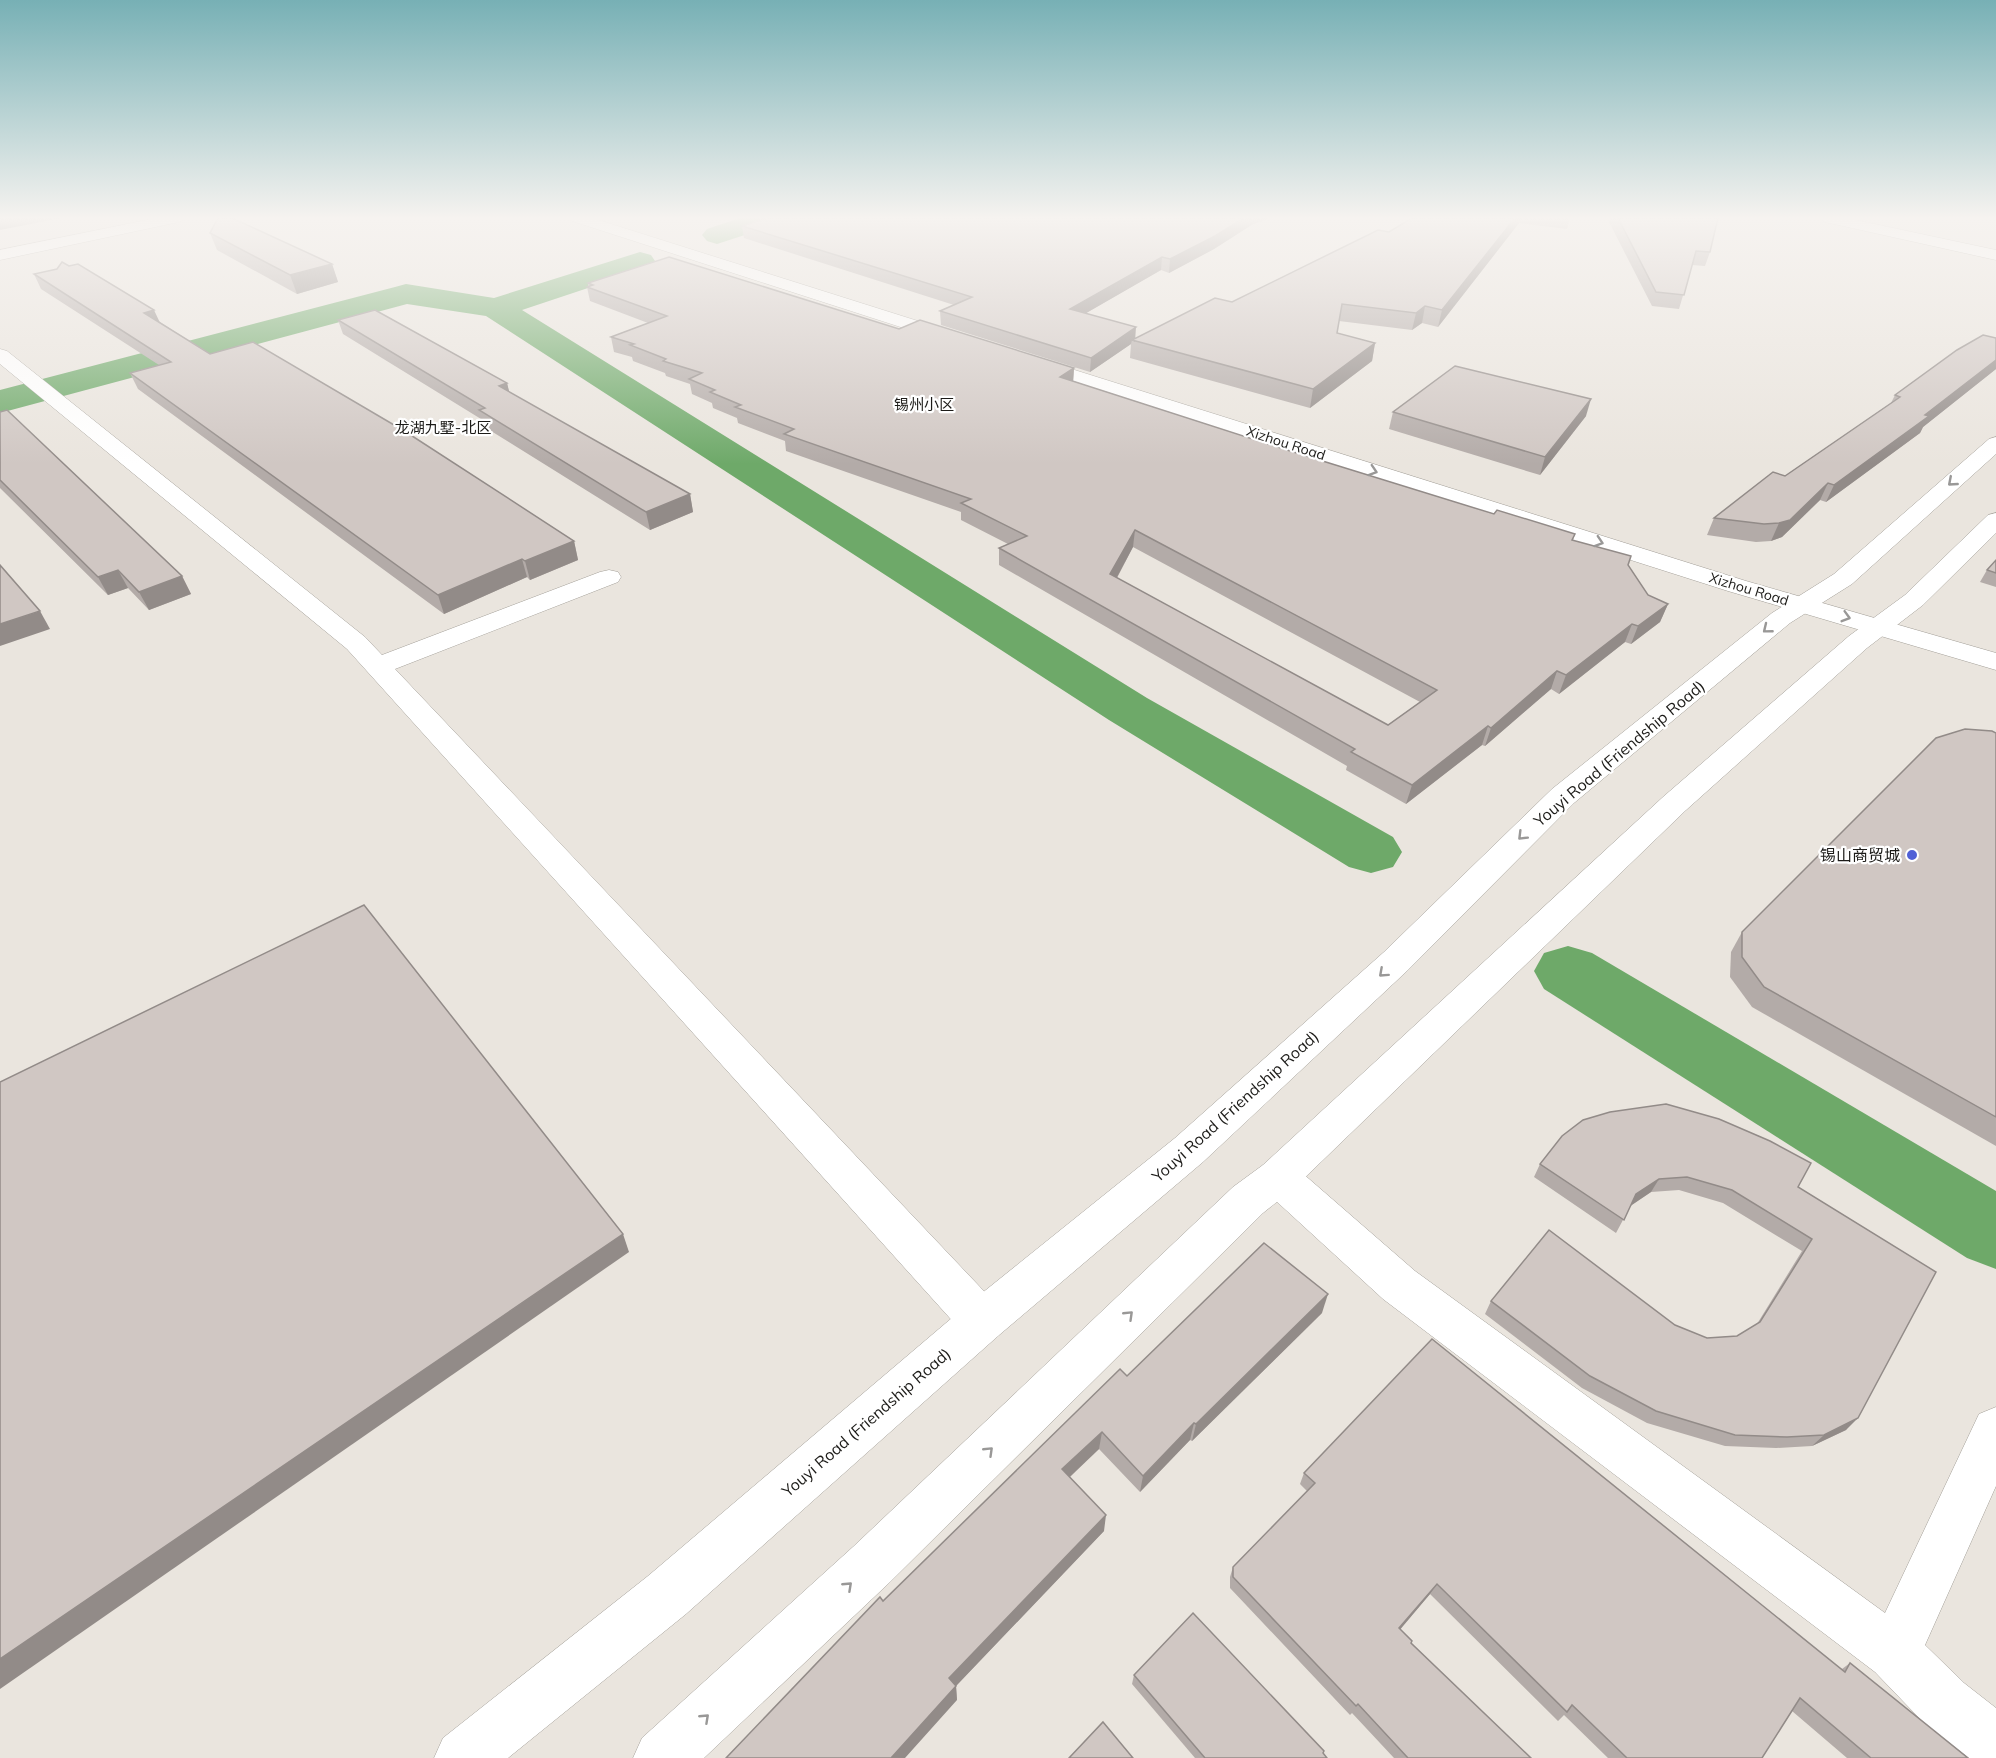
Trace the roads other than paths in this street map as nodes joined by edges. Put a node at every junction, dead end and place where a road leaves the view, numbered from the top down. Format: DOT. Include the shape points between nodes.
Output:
graph roads {
  1 [pos="847,300"];
  2 [pos="856,300"];
  3 [pos="1012,350"];
  4 [pos="0,354"];
  5 [pos="1996,443"];
  6 [pos="1996,520"];
  7 [pos="609,577"];
  8 [pos="1812,598"];
  9 [pos="1887,620"];
  10 [pos="1996,643"];
  11 [pos="1996,662"];
  12 [pos="377,666"];
  13 [pos="1278,1177"];
  14 [pos="982,1321"];
  15 [pos="1996,1431"];
  16 [pos="1894,1653"];
  17 [pos="1996,1743"];
  18 [pos="463,1758"];
  19 [pos="662,1758"];
  1 -- 2 [label="street" via="972,338"];
  3 -- 8 [label="street, Xizhou Road"];
  4 -- 12 [label="street" via="356,643"];
  5 -- 8 [label="street, Youyi Road (Friendship Road), one-way" via="1843,579"];
  6 -- 9 [label="street" via="1914,600"];
  7 -- 12 [label="street"];
  8 -- 9 [label="street, Xizhou Road"];
  8 -- 14 [label="street, Youyi Road (Friendship Road), one-way" via="1781,618 1563,796 1396,962 1197,1142"];
  9 -- 10 [label="street, Xizhou Road"];
  9 -- 11 [label="street, Xizhou Road"];
  9 -- 13 [label="street" via="1674,804"];
  12 -- 14 [label="street"];
  13 -- 16 [label="street" via="1399,1285"];
  19 -- 13 [label="street, one-way" via="872,1564 1248,1200"];
  14 -- 18 [label="street, Youyi Road (Friendship Road)" via="667,1595"];
  15 -- 16 [label="street"];
  16 -- 17 [label="street" via="1944,1703"];
}
